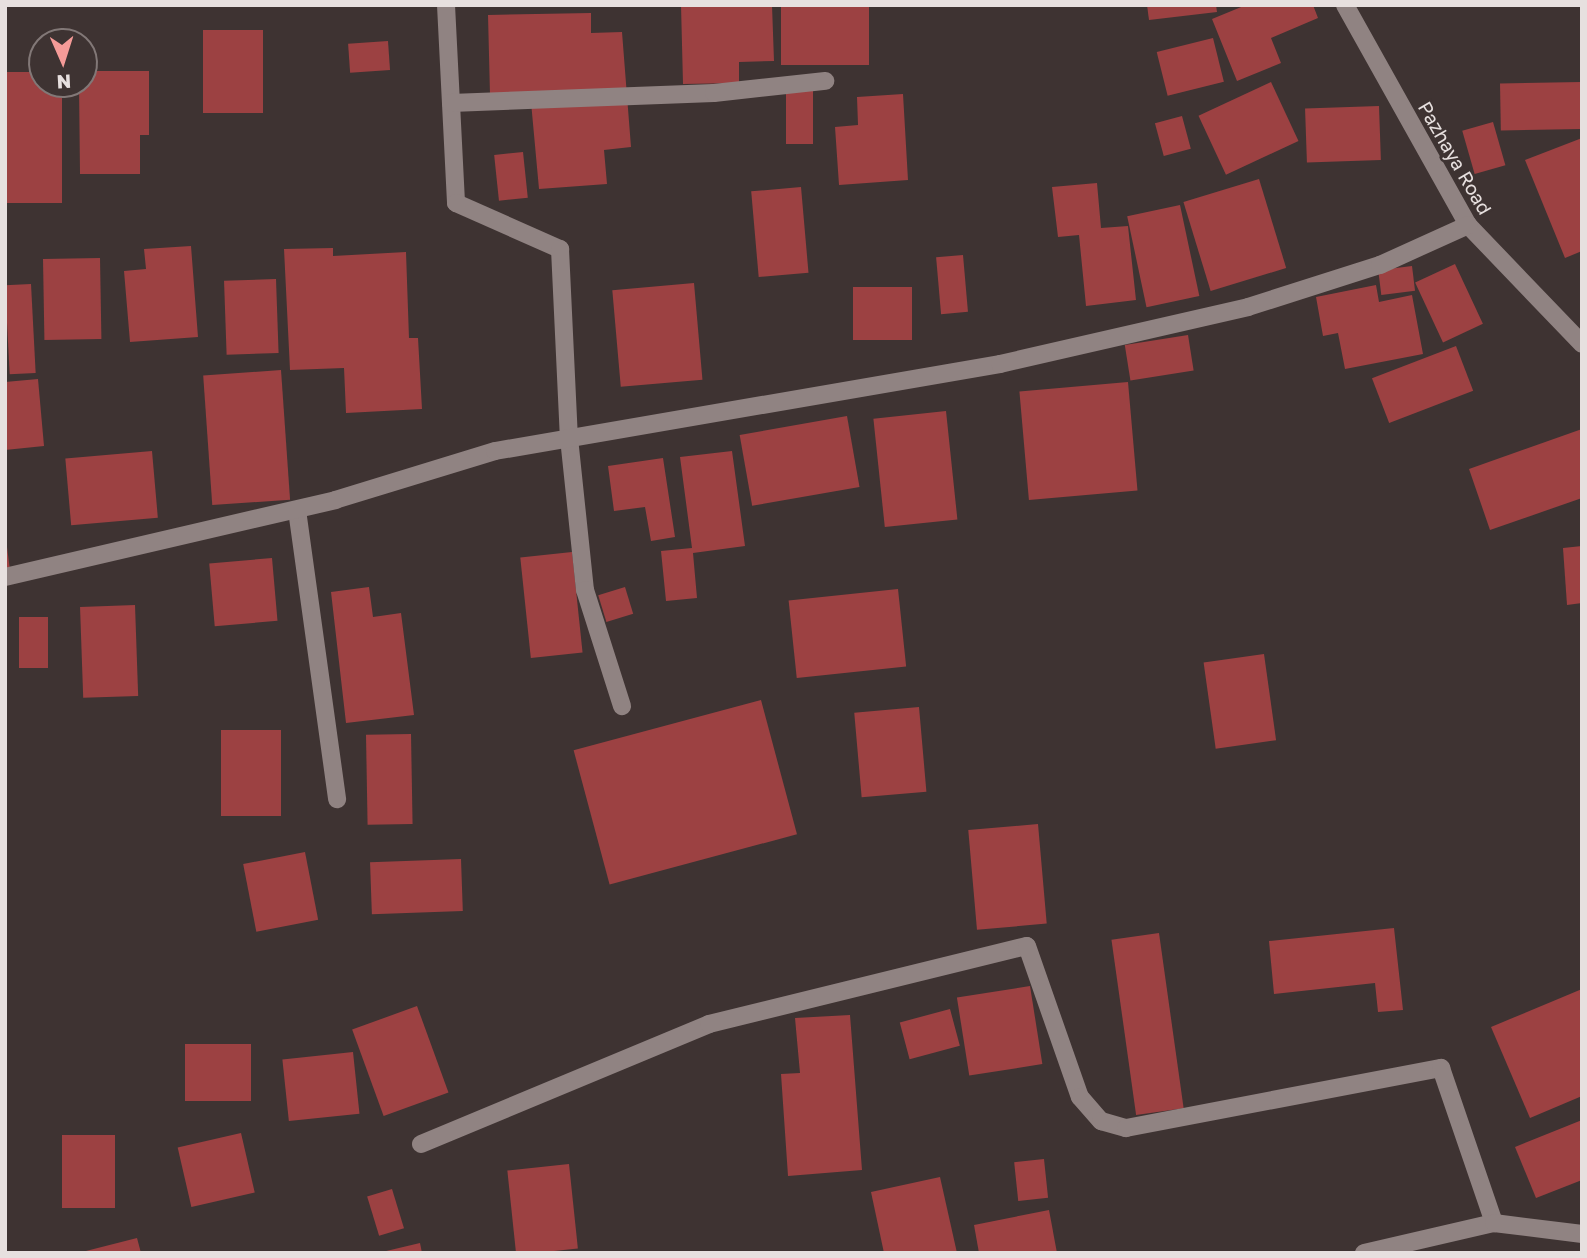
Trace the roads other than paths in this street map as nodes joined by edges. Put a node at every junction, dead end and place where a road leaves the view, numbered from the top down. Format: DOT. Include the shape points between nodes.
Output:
graph roads {
  1 [pos="446,5"];
  2 [pos="1345,5"];
  3 [pos="825,81"];
  4 [pos="451,103"];
  5 [pos="1468,225"];
  6 [pos="1582,344"];
  7 [pos="569,438"];
  8 [pos="297,510"];
  9 [pos="5,577"];
  10 [pos="622,706"];
  11 [pos="337,799"];
  12 [pos="421,1143"];
  13 [pos="1494,1223"];
  14 [pos="1582,1234"];
  15 [pos="1419,1246"];
  16 [pos="1364,1253"];
  1 -- 4 [label="street"];
  2 -- 5 [label="street, Pazhaya Road"];
  3 -- 4 [label="street" via="713,93"];
  4 -- 7 [label="street" via="456,203 560,250"];
  5 -- 6 [label="street, Pazhaya Road"];
  5 -- 7 [label="street" via="1380,265 1235,310 1000,364"];
  7 -- 8 [label="street" via="495,451"];
  7 -- 10 [label="street" via="585,590"];
  8 -- 9 [label="street"];
  8 -- 11 [label="street"];
  12 -- 13 [label="street" via="709,1024 1027,946 1080,1097 1101,1121 1126,1128 1441,1068"];
  13 -- 14 [label="street"];
  13 -- 15 [label="street"];
  15 -- 16 [label="street"];
}
